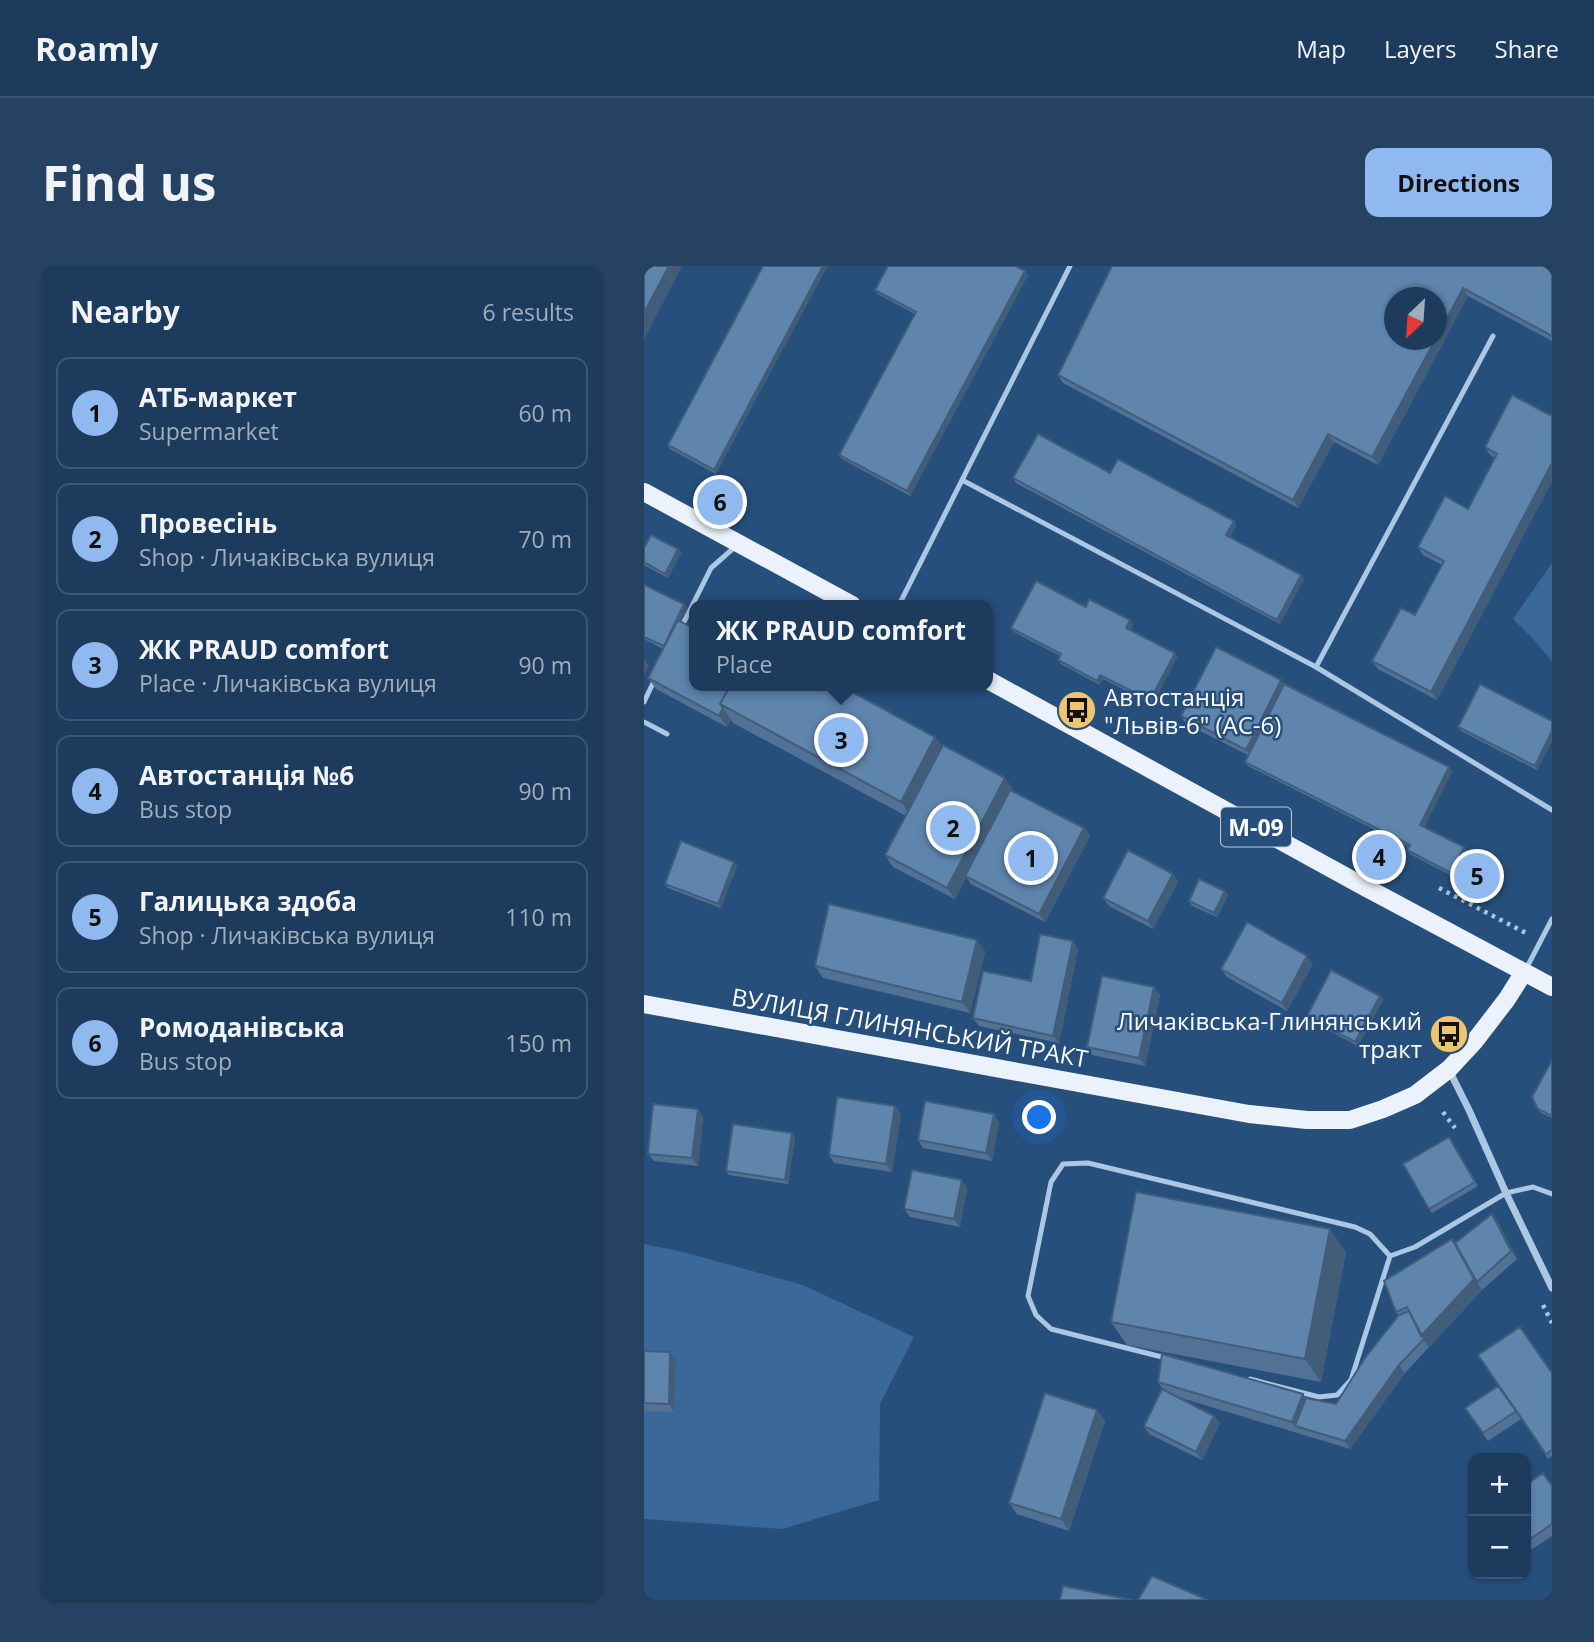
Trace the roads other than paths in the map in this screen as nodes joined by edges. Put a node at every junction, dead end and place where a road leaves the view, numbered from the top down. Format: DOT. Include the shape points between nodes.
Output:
graph roads {
  1 [pos="1070,266"];
  2 [pos="1493,336"];
  3 [pos="962,480"];
  4 [pos="644,492"];
  5 [pos="738,544"];
  6 [pos="695,600"];
  7 [pos="843,600"];
  8 [pos="902,600"];
  9 [pos="689,611"];
  10 [pos="680,629"];
  11 [pos="1315,667"];
  12 [pos="656,678"];
  13 [pos="993,683"];
  14 [pos="644,702"];
  15 [pos="644,722"];
  16 [pos="667,734"];
  17 [pos="1552,810"];
  18 [pos="1552,919"];
  19 [pos="1524,972"];
  20 [pos="1552,987"];
  21 [pos="644,1004"];
  22 [pos="1449,1069"];
  23 [pos="1506,1193"];
  24 [pos="1552,1194"];
  25 [pos="1390,1256"];
  26 [pos="1552,1288"];
  27 [pos="1172,1359"];
  28 [pos="1239,1376"];
  1 -- 3 [label="lane"];
  2 -- 11 [label="lane"];
  3 -- 8 [label="lane"];
  3 -- 11 [label="lane"];
  4 -- 5 [label="main road"];
  5 -- 6 [label="lane" via="711,568"];
  5 -- 7 [label="main road"];
  9 -- 10 [label="lane"];
  11 -- 17 [label="lane"];
  12 -- 14 [label="lane"];
  13 -- 19 [label="main road, М-09"];
  15 -- 16 [label="lane"];
  18 -- 19 [label="lane"];
  19 -- 20 [label="main road, М-09"];
  19 -- 22 [label="main road, ВУЛИЦЯ ГЛИНЯНСЬКИЙ ТРАКТ" via="1490,1022"];
  21 -- 22 [label="main road, ВУЛИЦЯ ГЛИНЯНСЬКИЙ ТРАКТ" via="1249,1114 1307,1120 1350,1120 1383,1109 1415,1096"];
  22 -- 23 [label="street"];
  23 -- 24 [label="lane" via="1533,1187"];
  23 -- 25 [label="lane" via="1415,1247"];
  23 -- 26 [label="street"];
  25 -- 27 [label="lane" via="1370,1234 1355,1227 1088,1163 1063,1164 1051,1182 1028,1296 1036,1315 1051,1329"];
  25 -- 28 [label="lane" via="1351,1380 1337,1395 1319,1396"];
}
